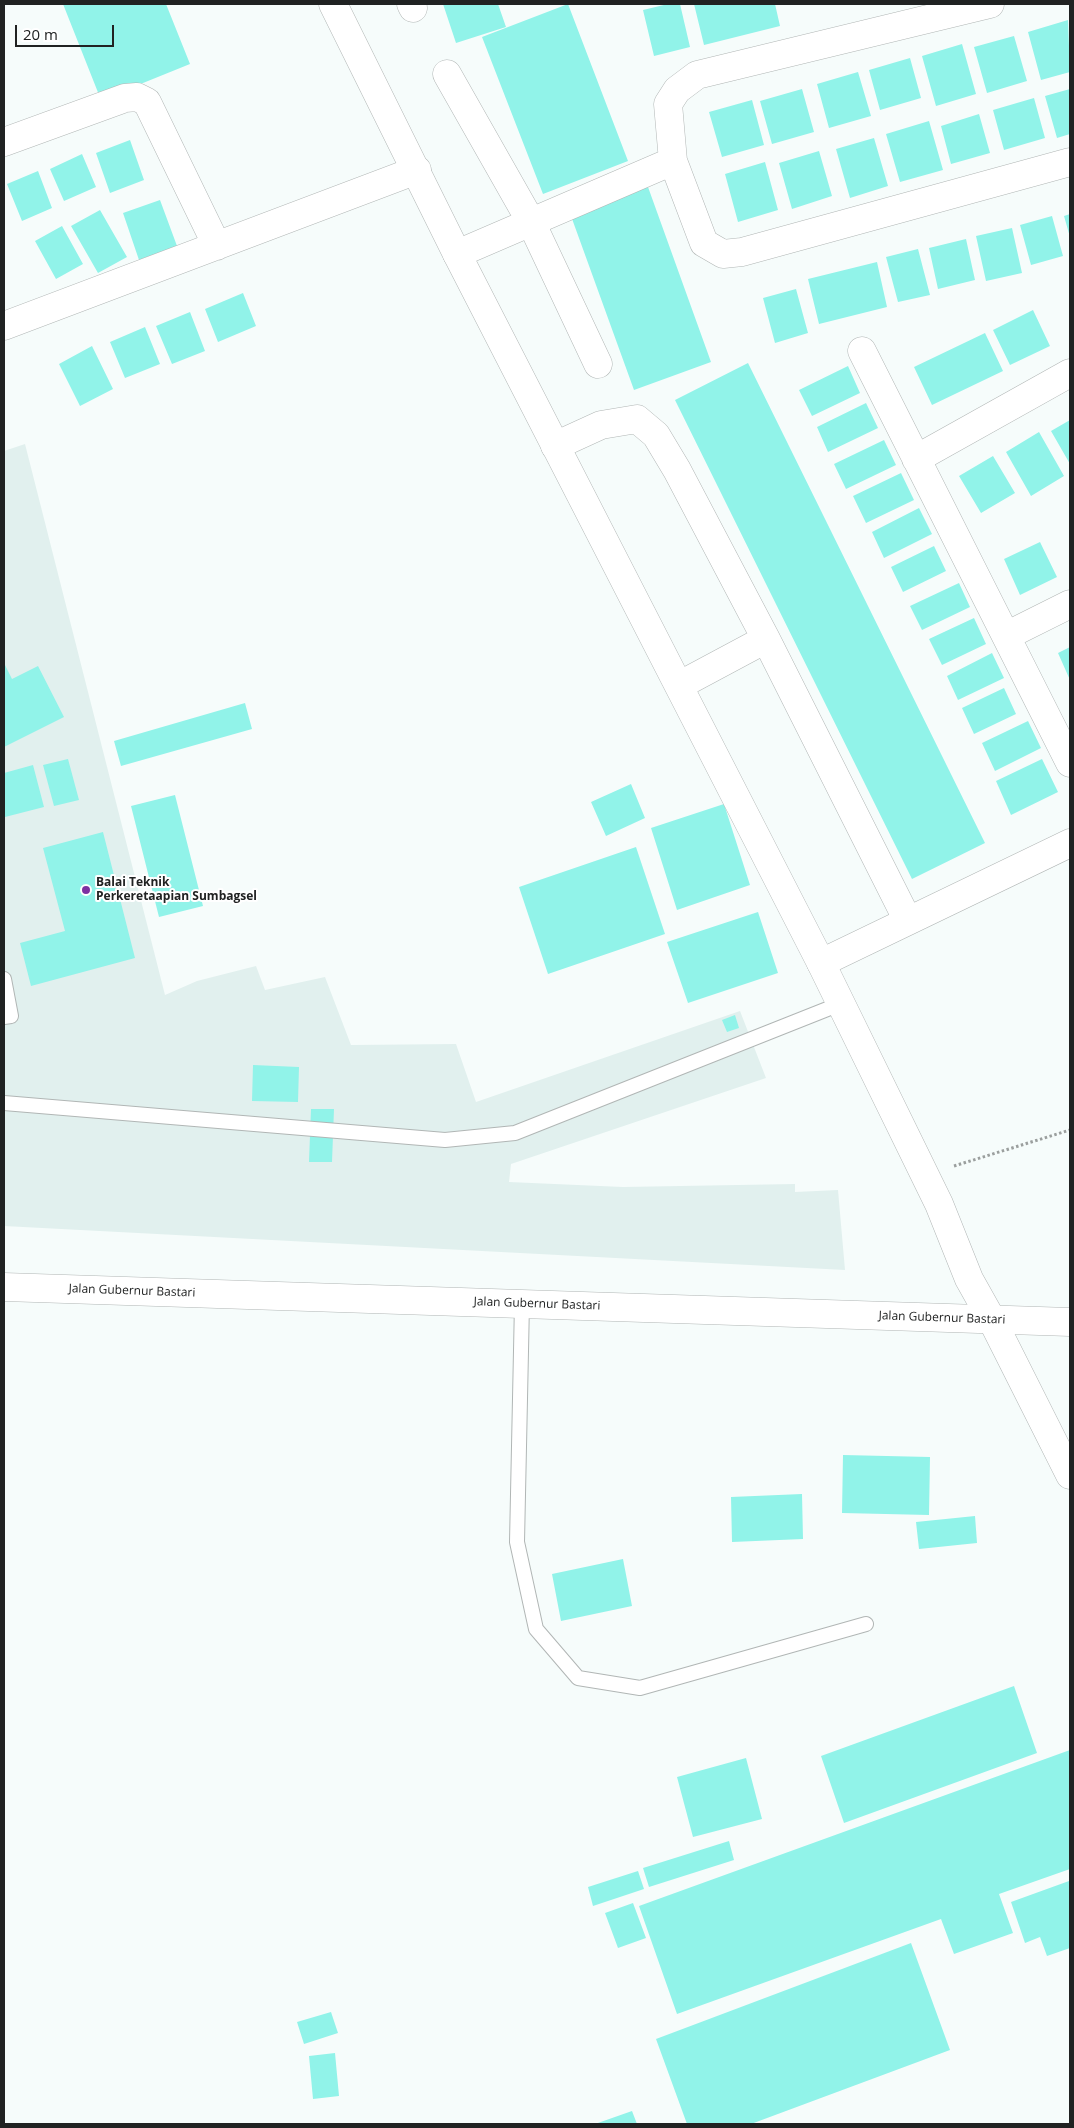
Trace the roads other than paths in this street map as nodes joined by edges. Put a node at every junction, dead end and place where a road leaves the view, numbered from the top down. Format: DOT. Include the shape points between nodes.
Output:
graph roads {
  1 [pos="333,4"];
  2 [pos="990,4"];
  3 [pos="446,74"];
  4 [pos="4,142"];
  5 [pos="672,161"];
  6 [pos="1070,162"];
  7 [pos="416,170"];
  8 [pos="530,222"];
  9 [pos="217,246"];
  10 [pos="457,254"];
  11 [pos="4,326"];
  12 [pos="862,351"];
  13 [pos="598,364"];
  14 [pos="1070,373"];
  15 [pos="556,446"];
  16 [pos="916,459"];
  17 [pos="1070,604"];
  18 [pos="1006,636"];
  19 [pos="766,639"];
  20 [pos="680,685"];
  21 [pos="1070,763"];
  22 [pos="1070,843"];
  23 [pos="908,921"];
  24 [pos="821,963"];
  25 [pos="4,979"];
  26 [pos="840,1004"];
  27 [pos="4,1017"];
  28 [pos="4,1103"];
  29 [pos="4,1287"];
  30 [pos="522,1303"];
  31 [pos="992,1320"];
  32 [pos="1070,1322"];
  33 [pos="1070,1474"];
  34 [pos="866,1624"];
  1 -- 7 [label="main road"];
  2 -- 5 [label="main road" via="697,75 677,90 668,104"];
  3 -- 8 [label="main road"];
  4 -- 9 [label="main road" via="124,98 142,99 147,102"];
  5 -- 6 [label="main road" via="704,243 723,254 742,252"];
  5 -- 8 [label="main road"];
  7 -- 9 [label="main road"];
  7 -- 10 [label="main road"];
  8 -- 10 [label="main road"];
  8 -- 13 [label="main road"];
  9 -- 11 [label="main road"];
  10 -- 15 [label="main road"];
  12 -- 16 [label="main road"];
  14 -- 16 [label="main road"];
  15 -- 19 [label="main road" via="601,425 637,419 656,435"];
  15 -- 20 [label="main road"];
  16 -- 18 [label="main road"];
  17 -- 18 [label="main road"];
  18 -- 21 [label="main road"];
  19 -- 20 [label="main road"];
  19 -- 23 [label="main road"];
  20 -- 24 [label="main road"];
  22 -- 23 [label="main road"];
  23 -- 24 [label="main road"];
  24 -- 26 [label="main road"];
  25 -- 27 [label="lane" via="11,1016"];
  26 -- 28 [label="lane" via="515,1133 445,1140"];
  26 -- 31 [label="main road" via="939,1204 970,1278"];
  29 -- 30 [label="main road, Jalan Gubernur Bastari"];
  30 -- 31 [label="main road, Jalan Gubernur Bastari"];
  30 -- 34 [label="lane" via="517,1542 536,1629 578,1678 640,1688"];
  31 -- 32 [label="main road, Jalan Gubernur Bastari"];
  31 -- 33 [label="main road"];
}
